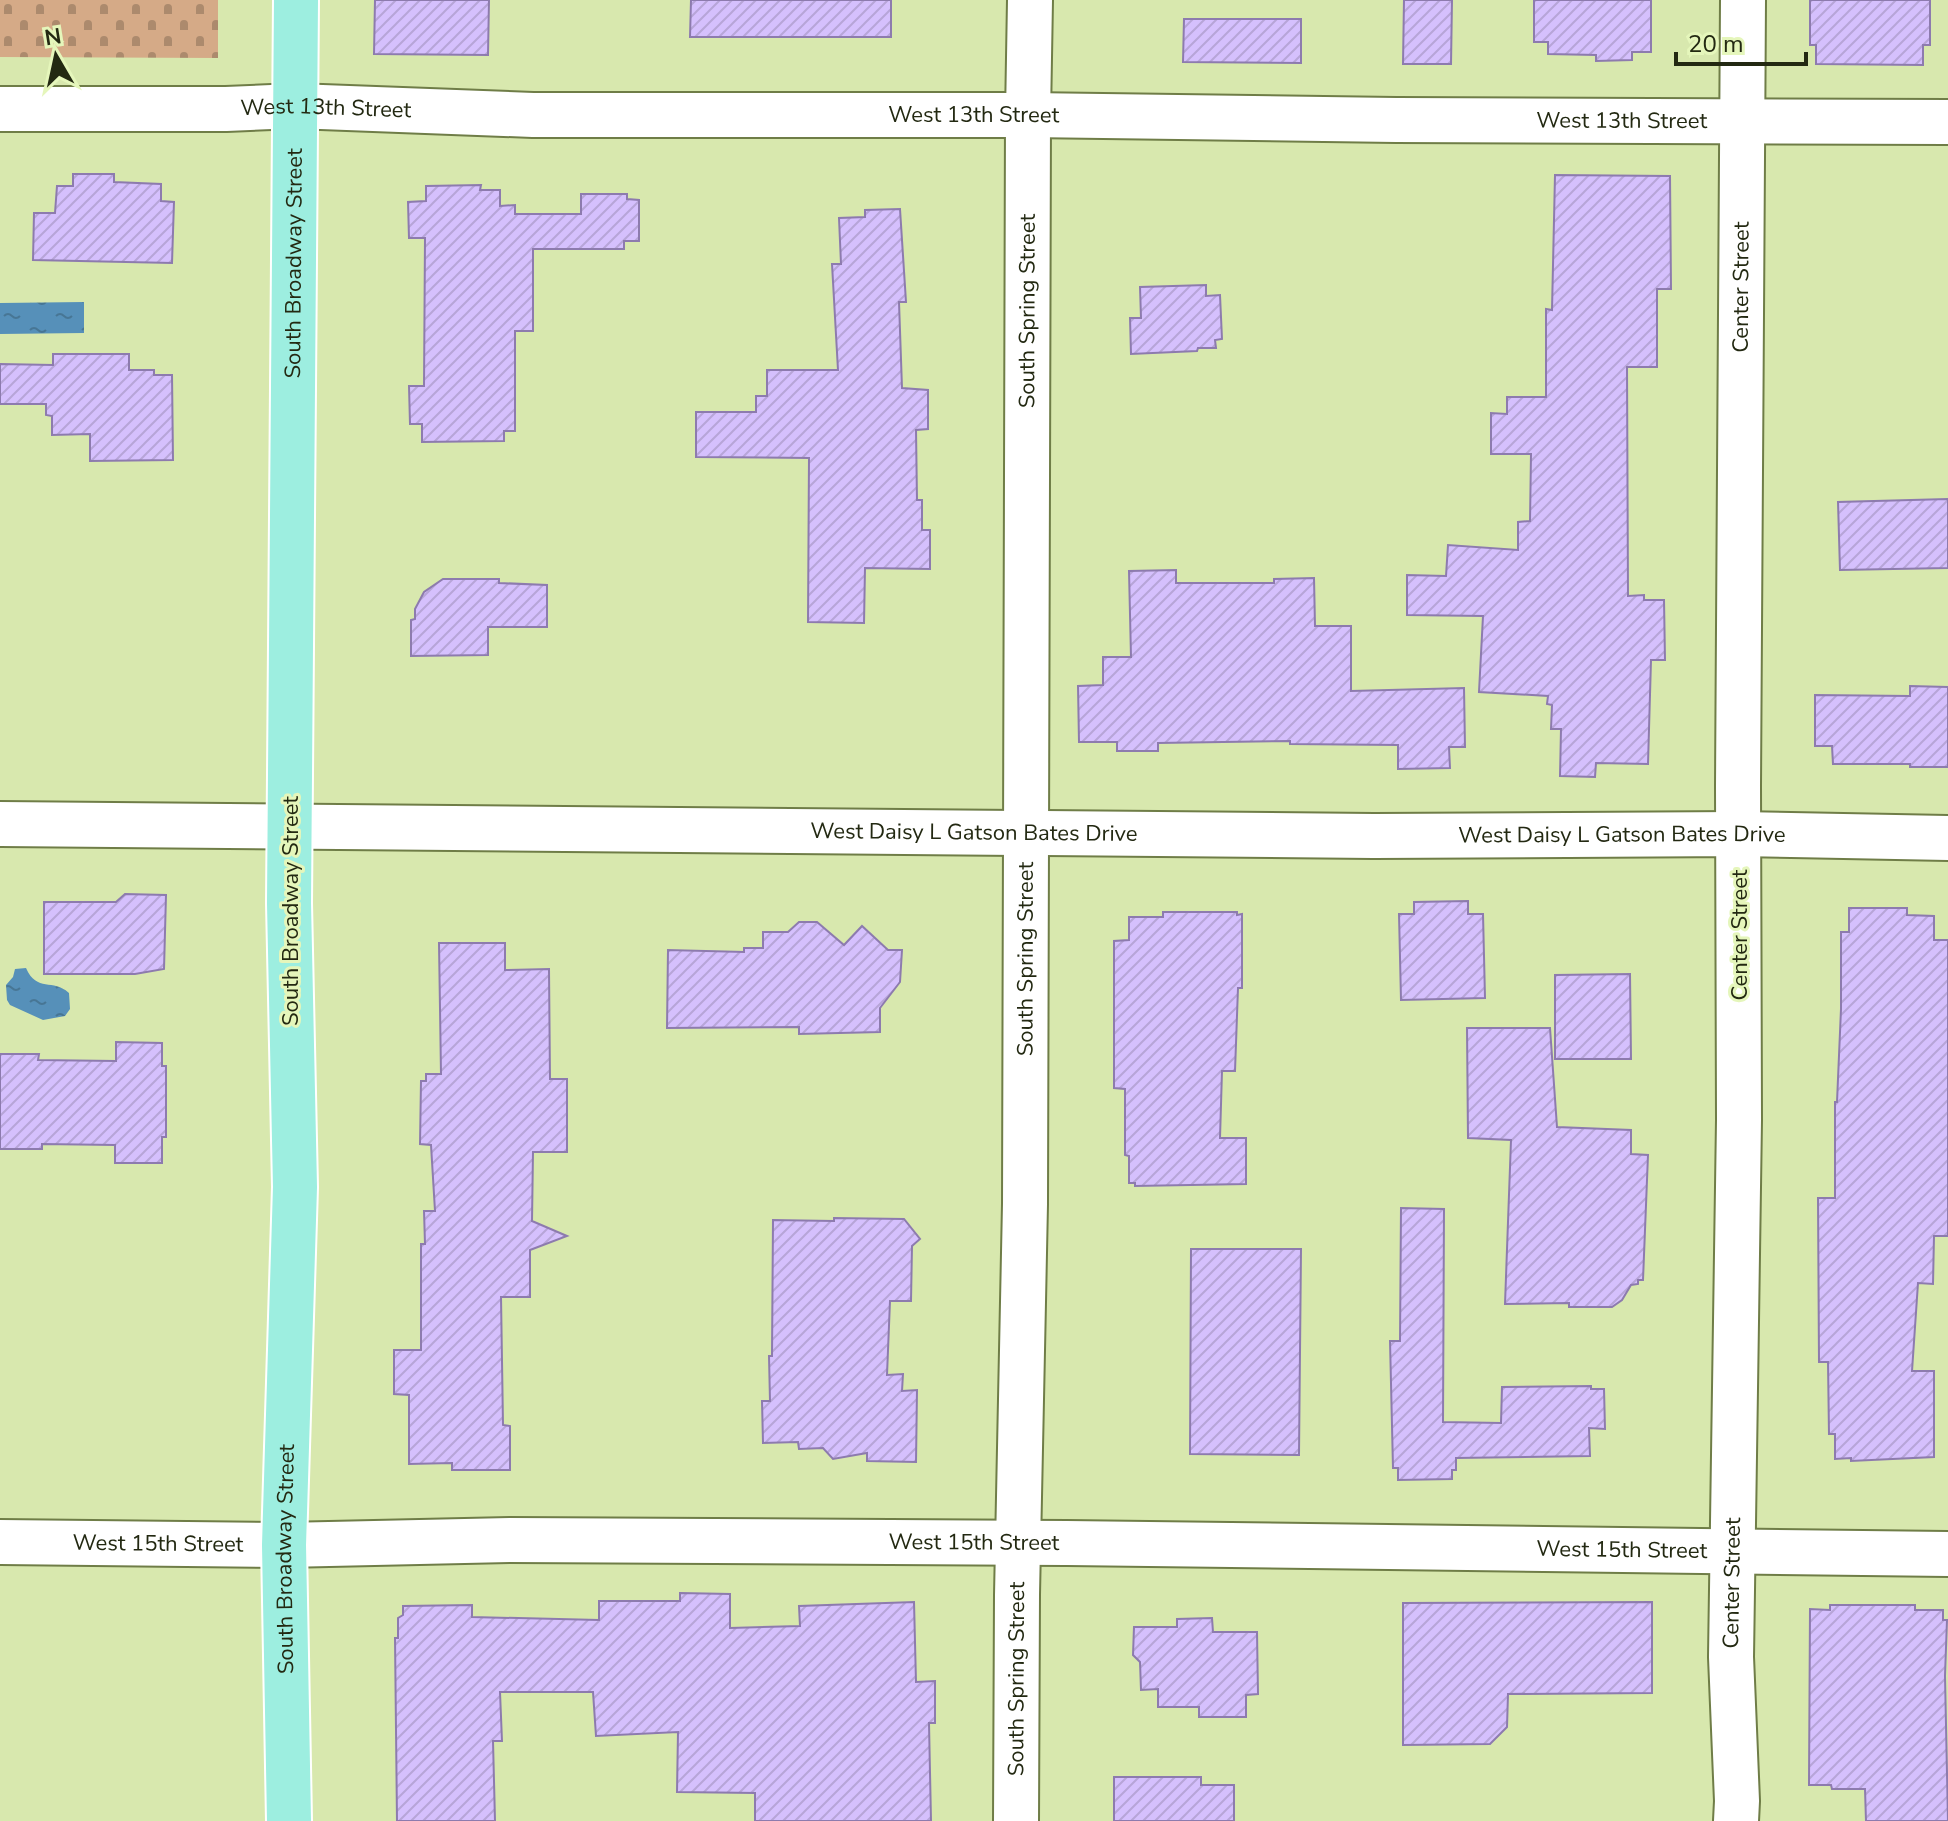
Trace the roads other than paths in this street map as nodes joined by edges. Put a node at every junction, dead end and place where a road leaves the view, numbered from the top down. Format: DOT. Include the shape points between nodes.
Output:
graph roads {
  1 [pos="296,0"];
  2 [pos="1030,0"];
  3 [pos="1743,0"];
  4 [pos="295,106"];
  5 [pos="0,109"];
  6 [pos="1028,115"];
  7 [pos="1743,121"];
  8 [pos="1948,122"];
  9 [pos="0,824"];
  10 [pos="289,828"];
  11 [pos="1026,832"];
  12 [pos="1739,834"];
  13 [pos="1948,838"];
  14 [pos="0,1542"];
  15 [pos="1019,1543"];
  16 [pos="284,1545"];
  17 [pos="1732,1551"];
  18 [pos="1948,1554"];
  19 [pos="289,1821"];
  20 [pos="1016,1821"];
  21 [pos="1736,1821"];
  1 -- 4 [label="main road, South Broadway Street"];
  2 -- 6 [label="street, South Spring Street"];
  3 -- 7 [label="street, Center Street"];
  4 -- 5 [label="street, West 13th Street"];
  4 -- 6 [label="street, West 13th Street" via="543,116"];
  4 -- 10 [label="main road, South Broadway Street"];
  6 -- 7 [label="street, West 13th Street"];
  6 -- 11 [label="street, South Spring Street"];
  7 -- 8 [label="street, West 13th Street"];
  7 -- 12 [label="street, Center Street"];
  9 -- 10 [label="street, West Daisy L Gatson Bates Drive"];
  10 -- 11 [label="street, West Daisy L Gatson Bates Drive"];
  10 -- 16 [label="main road, South Broadway Street" via="295,1187"];
  11 -- 12 [label="street, West Daisy L Gatson Bates Drive"];
  11 -- 15 [label="street, South Spring Street"];
  12 -- 13 [label="street, West Daisy L Gatson Bates Drive"];
  12 -- 17 [label="street, Center Street"];
  14 -- 16 [label="street, West 15th Street"];
  15 -- 16 [label="street, West 15th Street" via="510,1540"];
  15 -- 17 [label="street, West 15th Street"];
  15 -- 20 [label="street, South Spring Street"];
  16 -- 19 [label="main road, South Broadway Street"];
  17 -- 18 [label="street, West 15th Street"];
  17 -- 21 [label="street, Center Street"];
}
